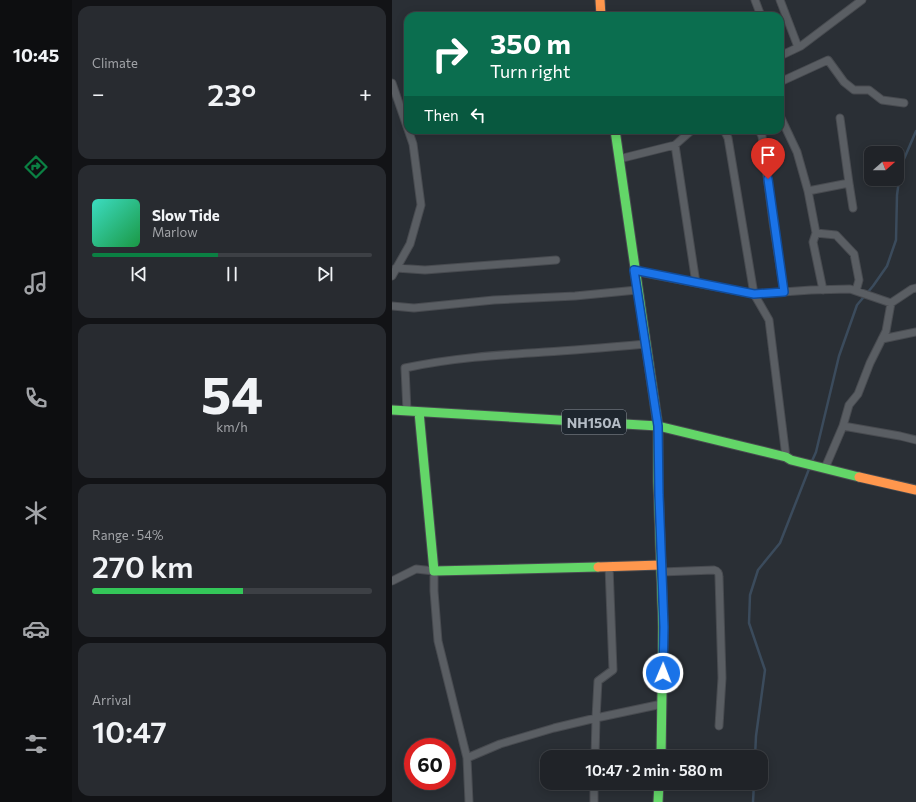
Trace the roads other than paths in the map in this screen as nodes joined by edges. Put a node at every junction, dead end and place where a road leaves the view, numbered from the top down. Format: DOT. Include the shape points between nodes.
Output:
graph roads {
  1 [pos="600,0"];
  2 [pos="755,0"];
  3 [pos="780,0"];
  4 [pos="862,0"];
  5 [pos="601,12"];
  6 [pos="760,12"];
  7 [pos="798,47"];
  8 [pos="784,54"];
  9 [pos="784,80"];
  10 [pos="392,83"];
  11 [pos="904,103"];
  12 [pos="404,118"];
  13 [pos="840,118"];
  14 [pos="784,124"];
  15 [pos="410,134"];
  16 [pos="615,134"];
  17 [pos="687,134"];
  18 [pos="726,134"];
  19 [pos="761,134"];
  20 [pos="675,145"];
  21 [pos="619,159"];
  22 [pos="849,184"];
  23 [pos="808,191"];
  24 [pos="853,208"];
  25 [pos="816,233"];
  26 [pos="556,260"];
  27 [pos="396,268"];
  28 [pos="634,270"];
  29 [pos="392,276"];
  30 [pos="696,283"];
  31 [pos="916,288"];
  32 [pos="637,290"];
  33 [pos="823,290"];
  34 [pos="853,290"];
  35 [pos="784,292"];
  36 [pos="754,294"];
  37 [pos="891,303"];
  38 [pos="392,306"];
  39 [pos="916,332"];
  40 [pos="882,339"];
  41 [pos="646,344"];
  42 [pos="392,410"];
  43 [pos="407,411"];
  44 [pos="419,412"];
  45 [pos="658,426"];
  46 [pos="843,426"];
  47 [pos="916,440"];
  48 [pos="789,458"];
  49 [pos="824,468"];
  50 [pos="916,490"];
  51 [pos="609,566"];
  52 [pos="661,569"];
  53 [pos="434,571"];
  54 [pos="392,581"];
  55 [pos="662,704"];
  56 [pos="596,718"];
  57 [pos="719,726"];
  58 [pos="595,750"];
  59 [pos="661,750"];
  60 [pos="467,758"];
  61 [pos="594,790"];
  62 [pos="659,790"];
  63 [pos="468,802"];
  64 [pos="594,802"];
  65 [pos="658,802"];
  1 -- 5 [label="main road"];
  2 -- 6 [label="street"];
  3 -- 7 [label="street"];
  4 -- 7 [label="street"];
  7 -- 8 [label="street"];
  9 -- 11 [label="street" via="828,60 844,82 854,90 869,90 882,100"];
  10 -- 12 [label="street"];
  13 -- 22 [label="street"];
  14 -- 23 [label="street" via="797,152"];
  15 -- 27 [label="street" via="421,205 410,244"];
  16 -- 21 [label="main road"];
  17 -- 20 [label="street"];
  18 -- 36 [label="street"];
  19 -- 35 [label="street"];
  20 -- 21 [label="street"];
  20 -- 30 [label="street"];
  21 -- 28 [label="main road"];
  22 -- 23 [label="street"];
  22 -- 24 [label="street"];
  23 -- 25 [label="street"];
  25 -- 33 [label="street" via="813,242"];
  25 -- 34 [label="street" via="836,235 854,254 859,280"];
  26 -- 27 [label="street" via="425,270"];
  27 -- 29 [label="street"];
  28 -- 30 [label="street"];
  28 -- 32 [label="main road"];
  30 -- 36 [label="street"];
  31 -- 37 [label="street"];
  32 -- 38 [label="street" via="414,308"];
  32 -- 41 [label="main road"];
  33 -- 34 [label="street"];
  33 -- 35 [label="street"];
  34 -- 37 [label="street"];
  35 -- 36 [label="street"];
  36 -- 48 [label="street" via="769,320"];
  37 -- 40 [label="street"];
  39 -- 40 [label="street"];
  40 -- 46 [label="street" via="858,394 849,405"];
  41 -- 43 [label="street" via="476,357 405,368"];
  41 -- 45 [label="main road"];
  42 -- 43 [label="main road, NH150A"];
  43 -- 44 [label="main road, NH150A"];
  44 -- 45 [label="main road, NH150A"];
  44 -- 53 [label="main road"];
  45 -- 48 [label="main road, NH150A"];
  45 -- 52 [label="main road"];
  46 -- 47 [label="street"];
  46 -- 49 [label="street"];
  48 -- 49 [label="main road, NH150A"];
  49 -- 50 [label="main road, NH150A"];
  51 -- 52 [label="main road"];
  51 -- 53 [label="main road"];
  51 -- 56 [label="street" via="613,670 598,681"];
  52 -- 55 [label="main road" via="664,627"];
  52 -- 57 [label="street" via="714,570 718,574 722,678"];
  53 -- 54 [label="street" via="416,569"];
  53 -- 60 [label="street" via="438,641"];
  55 -- 56 [label="street"];
  55 -- 59 [label="main road"];
  56 -- 58 [label="street"];
  56 -- 60 [label="street" via="500,744"];
  60 -- 63 [label="street"];
  61 -- 64 [label="street"];
  62 -- 65 [label="main road"];
}
